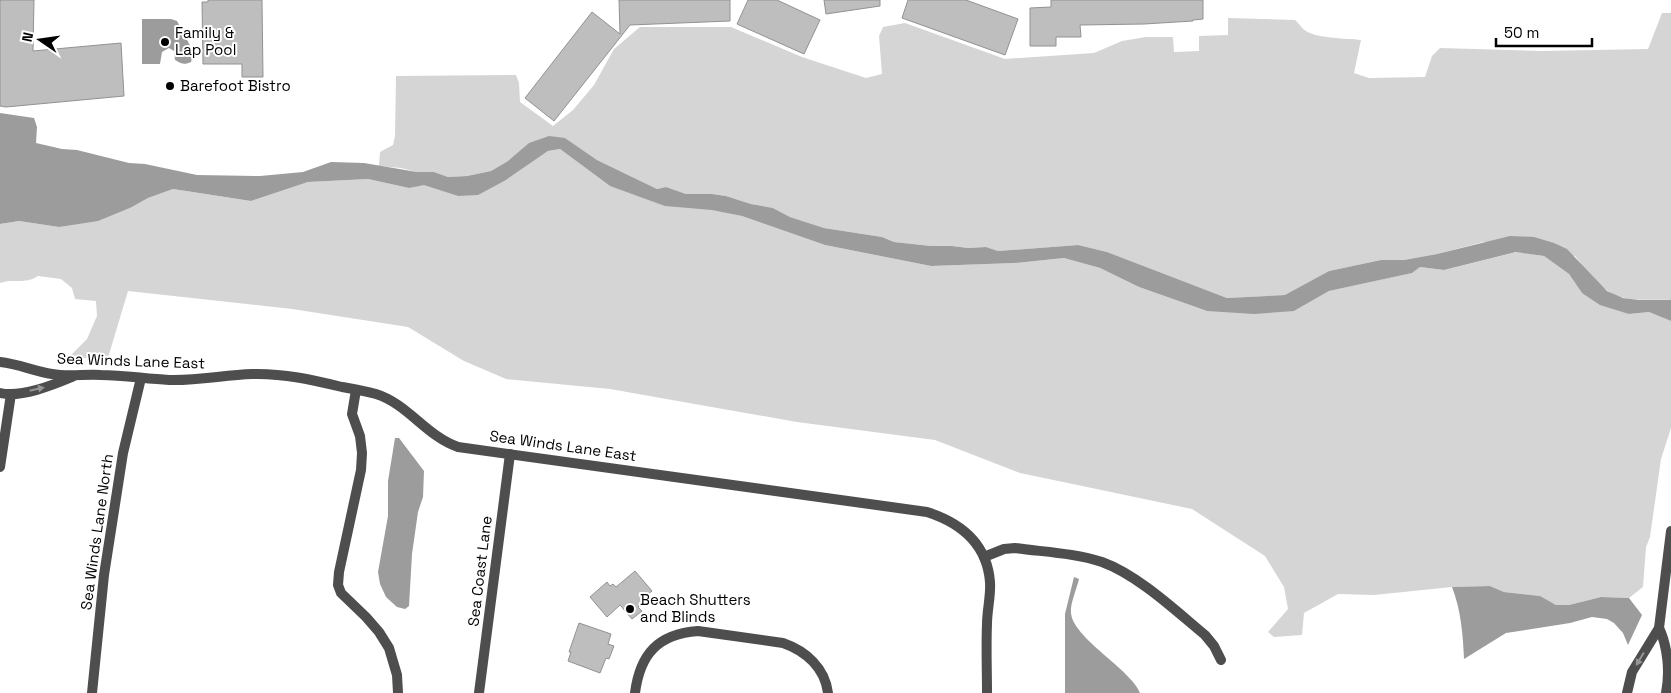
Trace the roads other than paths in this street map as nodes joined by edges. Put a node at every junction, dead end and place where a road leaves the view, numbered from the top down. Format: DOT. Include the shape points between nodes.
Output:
graph roads {
  1 [pos="0,362"];
  2 [pos="73,376"];
  3 [pos="141,378"];
  4 [pos="356,390"];
  5 [pos="0,393"];
  6 [pos="11,394"];
  7 [pos="510,454"];
  8 [pos="0,467"];
  9 [pos="1671,531"];
  10 [pos="984,557"];
  11 [pos="1659,628"];
  12 [pos="1221,660"];
  13 [pos="92,693"];
  14 [pos="398,693"];
  15 [pos="479,693"];
  16 [pos="635,693"];
  17 [pos="828,693"];
  18 [pos="987,693"];
  19 [pos="1627,693"];
  20 [pos="1666,693"];
  1 -- 2 [label="street, Sea Winds Lane East"];
  2 -- 3 [label="street, Sea Winds Lane East"];
  6 -- 2 [label="street, one-way" via="52,385"];
  3 -- 4 [label="street, Sea Winds Lane East" via="196,380 251,374 275,375"];
  3 -- 13 [label="street, Sea Winds Lane North" via="122,462 104,575"];
  4 -- 7 [label="street, Sea Winds Lane East" via="392,401 446,443"];
  4 -- 14 [label="street" via="352,414 360,436 361,470 338,585 341,593 366,617 389,648 398,675"];
  5 -- 6 [label="street"];
  6 -- 8 [label="street"];
  7 -- 10 [label="street, Sea Winds Lane East" via="927,512 944,518 966,533"];
  7 -- 15 [label="street, Sea Coast Lane"];
  9 -- 11 [label="street"];
  10 -- 12 [label="street" via="1015,548 1103,562 1131,577 1205,635"];
  10 -- 18 [label="street, Sea Winds Lane East" via="990,581 986,622"];
  11 -- 19 [label="street, one-way" via="1632,672"];
  11 -- 20 [label="street" via="1667,664"];
  16 -- 17 [label="street" via="640,670 659,643 685,632 698,631 795,647 817,665"];
}
